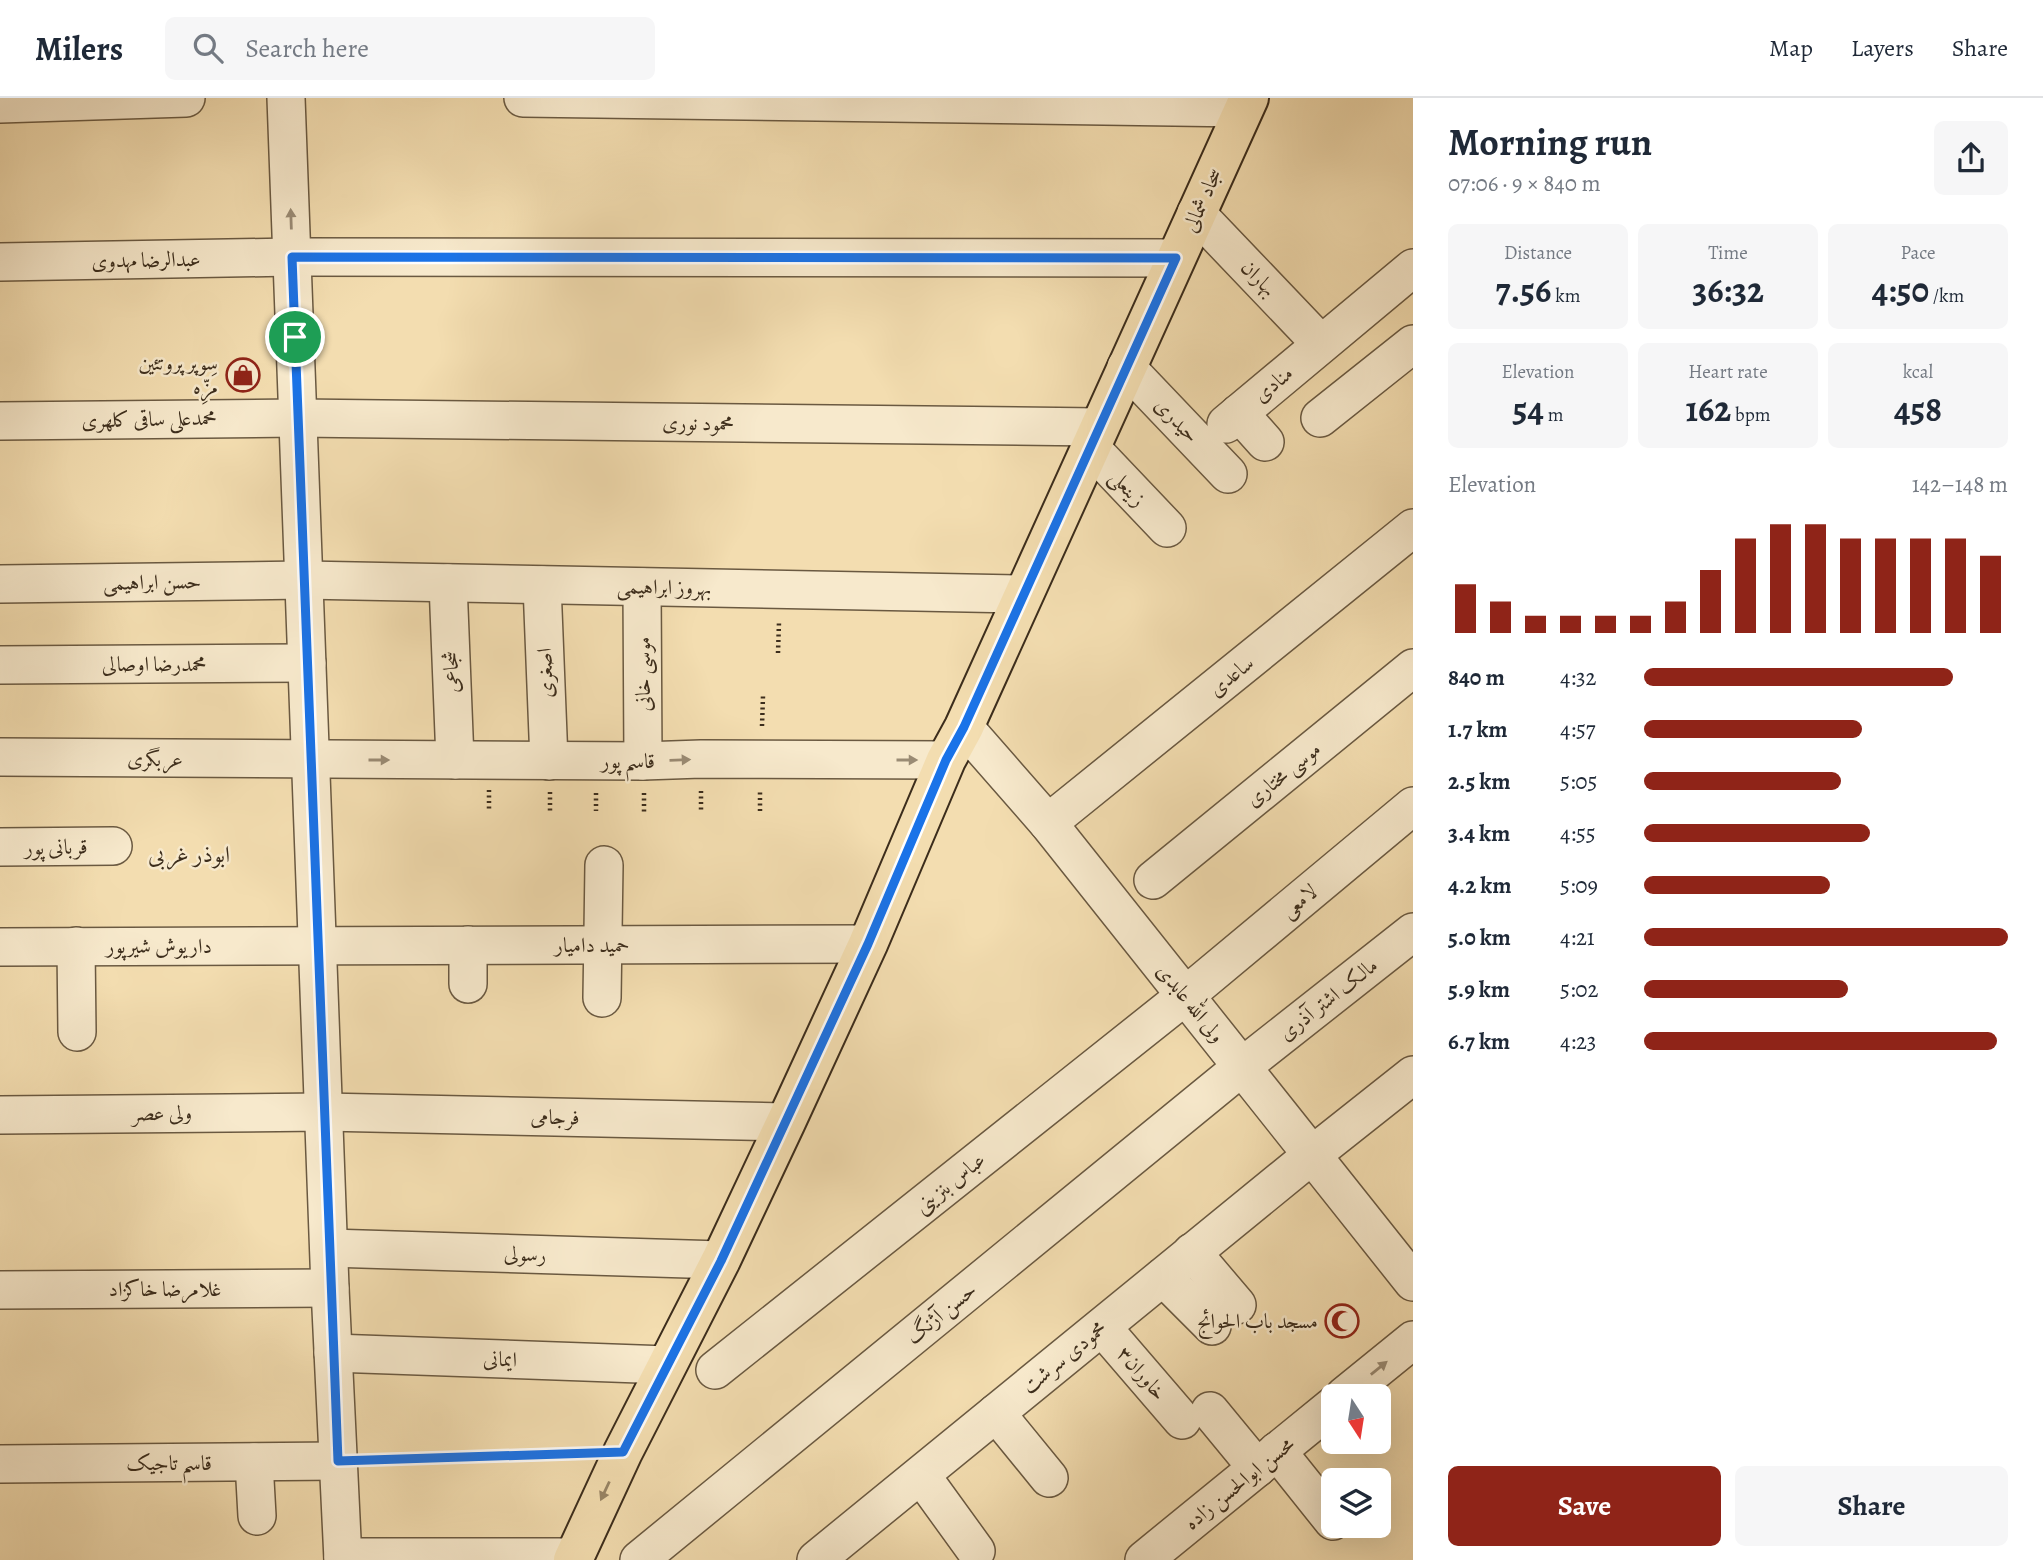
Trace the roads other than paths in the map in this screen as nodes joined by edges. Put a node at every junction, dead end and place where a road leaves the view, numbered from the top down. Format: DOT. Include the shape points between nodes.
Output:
graph roads {
  1 [pos="186,98"];
  2 [pos="286,98"];
  3 [pos="523,98"];
  4 [pos="1246,103"];
  5 [pos="0,104"];
  6 [pos="1196,213"];
  7 [pos="292,257"];
  8 [pos="1176,258"];
  9 [pos="0,262"];
  10 [pos="1413,268"];
  11 [pos="1321,344"];
  12 [pos="1413,344"];
  13 [pos="1126,367"];
  14 [pos="298,418"];
  15 [pos="1321,418"];
  16 [pos="0,421"];
  17 [pos="1094,437"];
  18 [pos="1265,442"];
  19 [pos="1228,474"];
  20 [pos="1167,528"];
  21 [pos="1413,528"];
  22 [pos="304,580"];
  23 [pos="448,583"];
  24 [pos="0,584"];
  25 [pos="542,585"];
  26 [pos="642,587"];
  27 [pos="1024,594"];
  28 [pos="307,663"];
  29 [pos="0,665"];
  30 [pos="1413,668"];
  31 [pos="964,727"];
  32 [pos="0,757"];
  33 [pos="311,760"];
  34 [pos="455,760"];
  35 [pos="946,760"];
  36 [pos="549,761"];
  37 [pos="643,761"];
  38 [pos="1413,806"];
  39 [pos="1048,823"];
  40 [pos="113,846"];
  41 [pos="0,847"];
  42 [pos="604,865"];
  43 [pos="1153,880"];
  44 [pos="1413,932"];
  45 [pos="868,944"];
  46 [pos="468,945"];
  47 [pos="604,945"];
  48 [pos="76,946"];
  49 [pos="317,946"];
  50 [pos="0,947"];
  51 [pos="468,984"];
  52 [pos="1185,996"];
  53 [pos="602,999"];
  54 [pos="77,1032"];
  55 [pos="1243,1066"];
  56 [pos="1413,1075"];
  57 [pos="324,1112"];
  58 [pos="0,1115"];
  59 [pos="786,1122"];
  60 [pos="1312,1155"];
  61 [pos="329,1248"];
  62 [pos="1192,1252"];
  63 [pos="721,1261"];
  64 [pos="1163,1276"];
  65 [pos="1413,1282"];
  66 [pos="330,1288"];
  67 [pos="0,1290"];
  68 [pos="1102,1326"];
  69 [pos="1413,1340"];
  70 [pos="333,1353"];
  71 [pos="667,1365"];
  72 [pos="715,1370"];
  73 [pos="1359,1384"];
  74 [pos="996,1413"];
  75 [pos="1321,1416"];
  76 [pos="1267,1460"];
  77 [pos="338,1461"];
  78 [pos="254,1462"];
  79 [pos="0,1464"];
  80 [pos="921,1475"];
  81 [pos="1049,1478"];
  82 [pos="1321,1510"];
  83 [pos="257,1516"];
  84 [pos="976,1550"];
  85 [pos="840,1553"];
  86 [pos="1167,1553"];
  87 [pos="343,1558"];
  88 [pos="573,1558"];
  89 [pos="639,1560"];
  1 -- 5 [label="street"];
  7 -- 2 [label="street, one-way"];
  3 -- 4 [label="street"];
  4 -- 6 [label="main road, سجاد شمالی"];
  6 -- 8 [label="main road, سجاد شمالی"];
  6 -- 11 [label="street, بهاران"];
  7 -- 8 [label="street, عبدالرضا مهدوی"];
  7 -- 9 [label="street, عبدالرضا مهدوی"];
  7 -- 14 [label="street"];
  8 -- 13 [label="main road, سجاد شمالی"];
  10 -- 11 [label="street, منادی"];
  11 -- 18 [label="street, منادی" via="1232,419"];
  12 -- 15 [label="street"];
  13 -- 17 [label="main road, سجاد شمالی"];
  13 -- 19 [label="street, حیدری"];
  14 -- 16 [label="street, محمدعلی ساقی کلهری"];
  14 -- 17 [label="street, محمود نوری"];
  14 -- 22 [label="street"];
  17 -- 20 [label="street, زینعلی"];
  17 -- 27 [label="main road, سجاد شمالی"];
  21 -- 39 [label="street, ساعدی"];
  22 -- 23 [label="street, بهروز ابراهیمی"];
  22 -- 24 [label="street, حسن ابراهیمی"];
  22 -- 28 [label="street"];
  23 -- 25 [label="street, بهروز ابراهیمی"];
  23 -- 34 [label="street, شجاعی"];
  25 -- 26 [label="street, بهروز ابراهیمی"];
  25 -- 36 [label="street, اصغری"];
  26 -- 27 [label="street, بهروز ابراهیمی"];
  26 -- 37 [label="street, موسی خانی"];
  27 -- 31 [label="main road, سجاد شمالی"];
  28 -- 29 [label="street, محمدرضا اوصالی"];
  28 -- 33 [label="street"];
  30 -- 43 [label="street, موسی مختاری"];
  31 -- 35 [label="main road, سجاد شمالی"];
  31 -- 39 [label="street, ولی الله عابدی"];
  32 -- 33 [label="street, عربگری"];
  33 -- 34 [label="street, قاسم پور, one-way"];
  33 -- 49 [label="street"];
  34 -- 36 [label="street, قاسم پور"];
  37 -- 35 [label="street, قاسم پور, one-way"];
  35 -- 45 [label="main road, سجاد شمالی"];
  36 -- 37 [label="street, قاسم پور"];
  38 -- 52 [label="street, لامعی"];
  39 -- 52 [label="street, ولی الله عابدی"];
  40 -- 41 [label="street, قربانی پور"];
  42 -- 47 [label="street"];
  44 -- 55 [label="street, مالک اشتر آذری"];
  45 -- 47 [label="street, حمید دامیار"];
  45 -- 59 [label="main road, سجاد شمالی"];
  46 -- 47 [label="street, حمید دامیار"];
  46 -- 49 [label="street, حمید دامیار"];
  46 -- 51 [label="street"];
  47 -- 53 [label="street"];
  48 -- 49 [label="street, داریوش شیرپور"];
  48 -- 50 [label="street, داریوش شیرپور"];
  48 -- 54 [label="street"];
  49 -- 57 [label="street"];
  52 -- 55 [label="street, ولی الله عابدی"];
  52 -- 72 [label="street, عباس بنزینی"];
  55 -- 60 [label="street, ولی الله عابدی"];
  55 -- 89 [label="street, حسن آژنگ"];
  56 -- 60 [label="street, محمودی سرشت"];
  57 -- 58 [label="street, ولی عصر"];
  57 -- 59 [label="street, فرجامی"];
  57 -- 61 [label="street"];
  59 -- 63 [label="main road, سجاد شمالی"];
  60 -- 62 [label="street, محمودی سرشت"];
  60 -- 65 [label="street, ولی الله عابدی"];
  61 -- 63 [label="street, رسولی"];
  61 -- 66 [label="street"];
  62 -- 64 [label="street, محمودی سرشت"];
  62 -- 64 [label="street" via="1224,1316"];
  63 -- 71 [label="main road, سجاد شمالی"];
  64 -- 68 [label="street, محمودی سرشت"];
  66 -- 67 [label="street, غلامرضا خاکزاد"];
  66 -- 70 [label="street"];
  68 -- 74 [label="street, محمودی سرشت"];
  68 -- 76 [label="street, خاوران۳" via="1196,1415"];
  73 -- 69 [label="street, one-way"];
  70 -- 71 [label="street, ایمانی"];
  70 -- 77 [label="street"];
  71 -- 88 [label="main road, سجاد شمالی, one-way"];
  74 -- 80 [label="street, محمودی سرشت"];
  74 -- 81 [label="street"];
  75 -- 76 [label="street, محسن ابوالحسن زاده"];
  76 -- 82 [label="street, خاوران۳"];
  76 -- 86 [label="street, محسن ابوالحسن زاده"];
  77 -- 78 [label="street, قاسم تاجیک"];
  77 -- 87 [label="street"];
  78 -- 79 [label="street, قاسم تاجیک"];
  78 -- 83 [label="street"];
  80 -- 84 [label="street"];
  80 -- 85 [label="street, محمودی سرشت"];
  87 -- 88 [label="street"];
}
